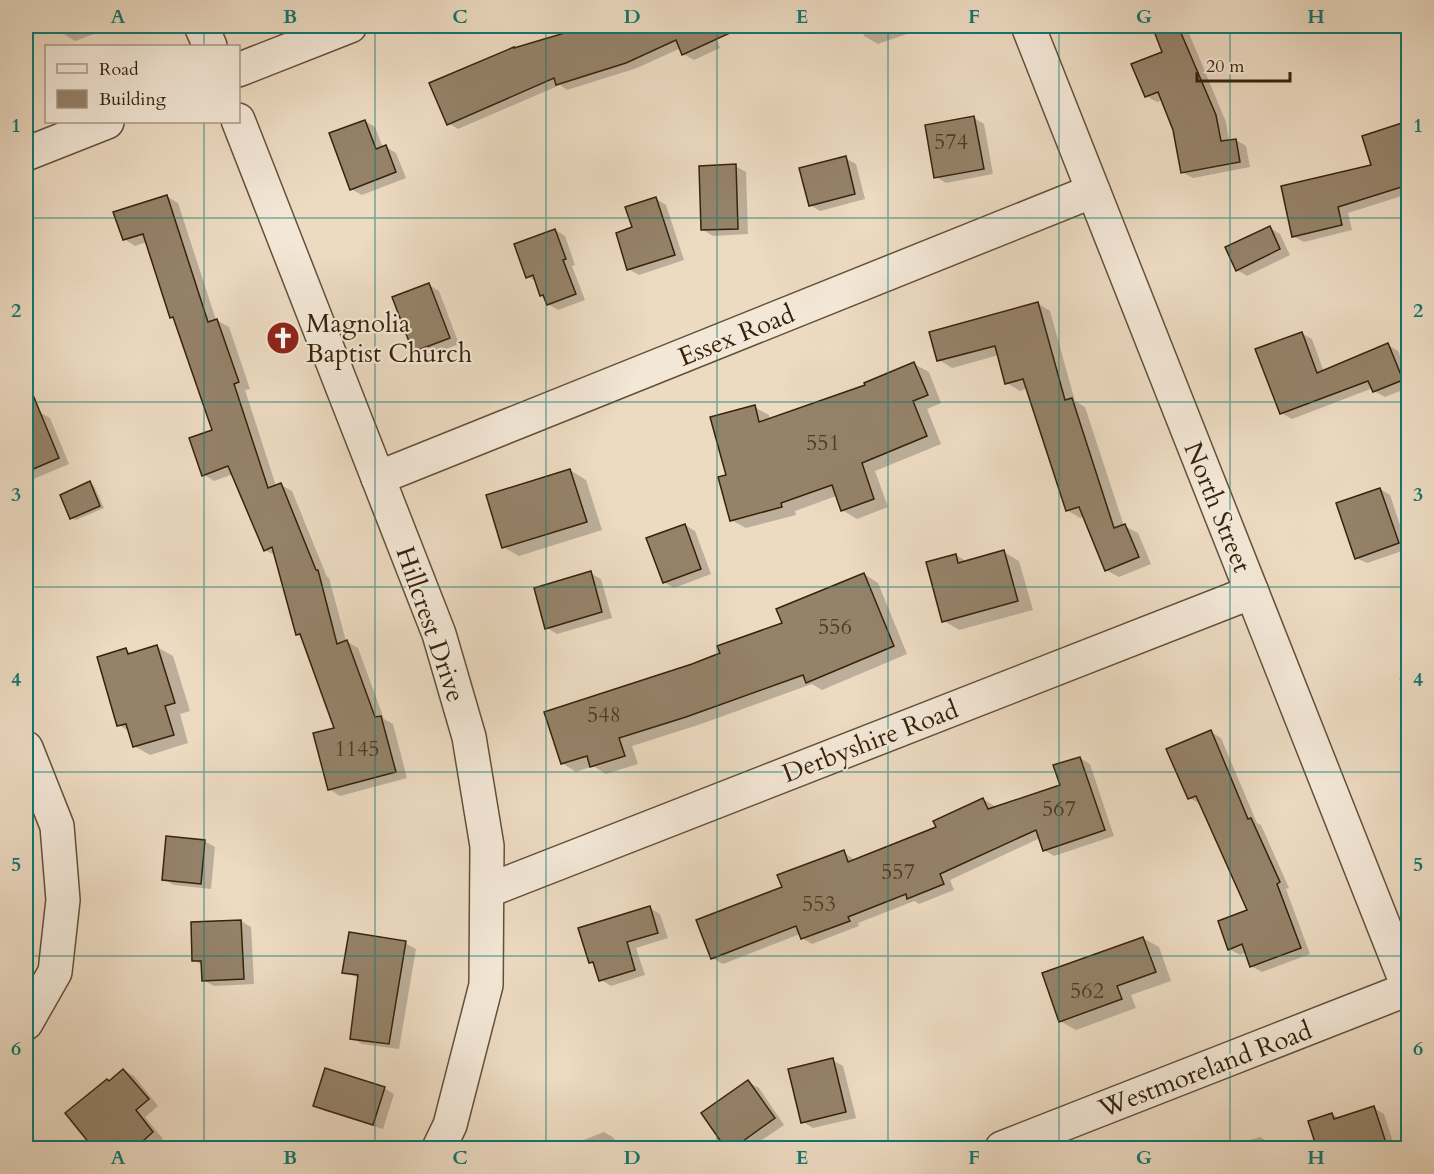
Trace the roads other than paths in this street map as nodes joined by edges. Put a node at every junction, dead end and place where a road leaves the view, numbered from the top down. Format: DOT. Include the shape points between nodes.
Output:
graph roads {
  1 [pos="201,26"];
  2 [pos="351,26"];
  3 [pos="1028,26"];
  4 [pos="210,45"];
  5 [pos="240,69"];
  6 [pos="104,123"];
  7 [pos="239,123"];
  8 [pos="26,154"];
  9 [pos="1093,191"];
  10 [pos="378,478"];
  11 [pos="1252,592"];
  12 [pos="26,748"];
  13 [pos="487,891"];
  14 [pos="1408,988"];
  15 [pos="26,1023"];
  16 [pos="439,1149"];
  17 [pos="1002,1149"];
  1 -- 4 [label="street"];
  2 -- 5 [label="street"];
  3 -- 9 [label="street, North Street"];
  6 -- 8 [label="street"];
  7 -- 10 [label="street, Hillcrest Drive"];
  9 -- 10 [label="street, Essex Road"];
  9 -- 11 [label="street, North Street"];
  10 -- 13 [label="street, Hillcrest Drive" via="439,634 469,737 487,846"];
  11 -- 13 [label="street, Derbyshire Road"];
  11 -- 14 [label="street, North Street"];
  12 -- 15 [label="street" via="57,826 63,900 55,972"];
  13 -- 16 [label="street, Hillcrest Drive" via="486,985 450,1125"];
  14 -- 17 [label="street, Westmoreland Road"];
}
